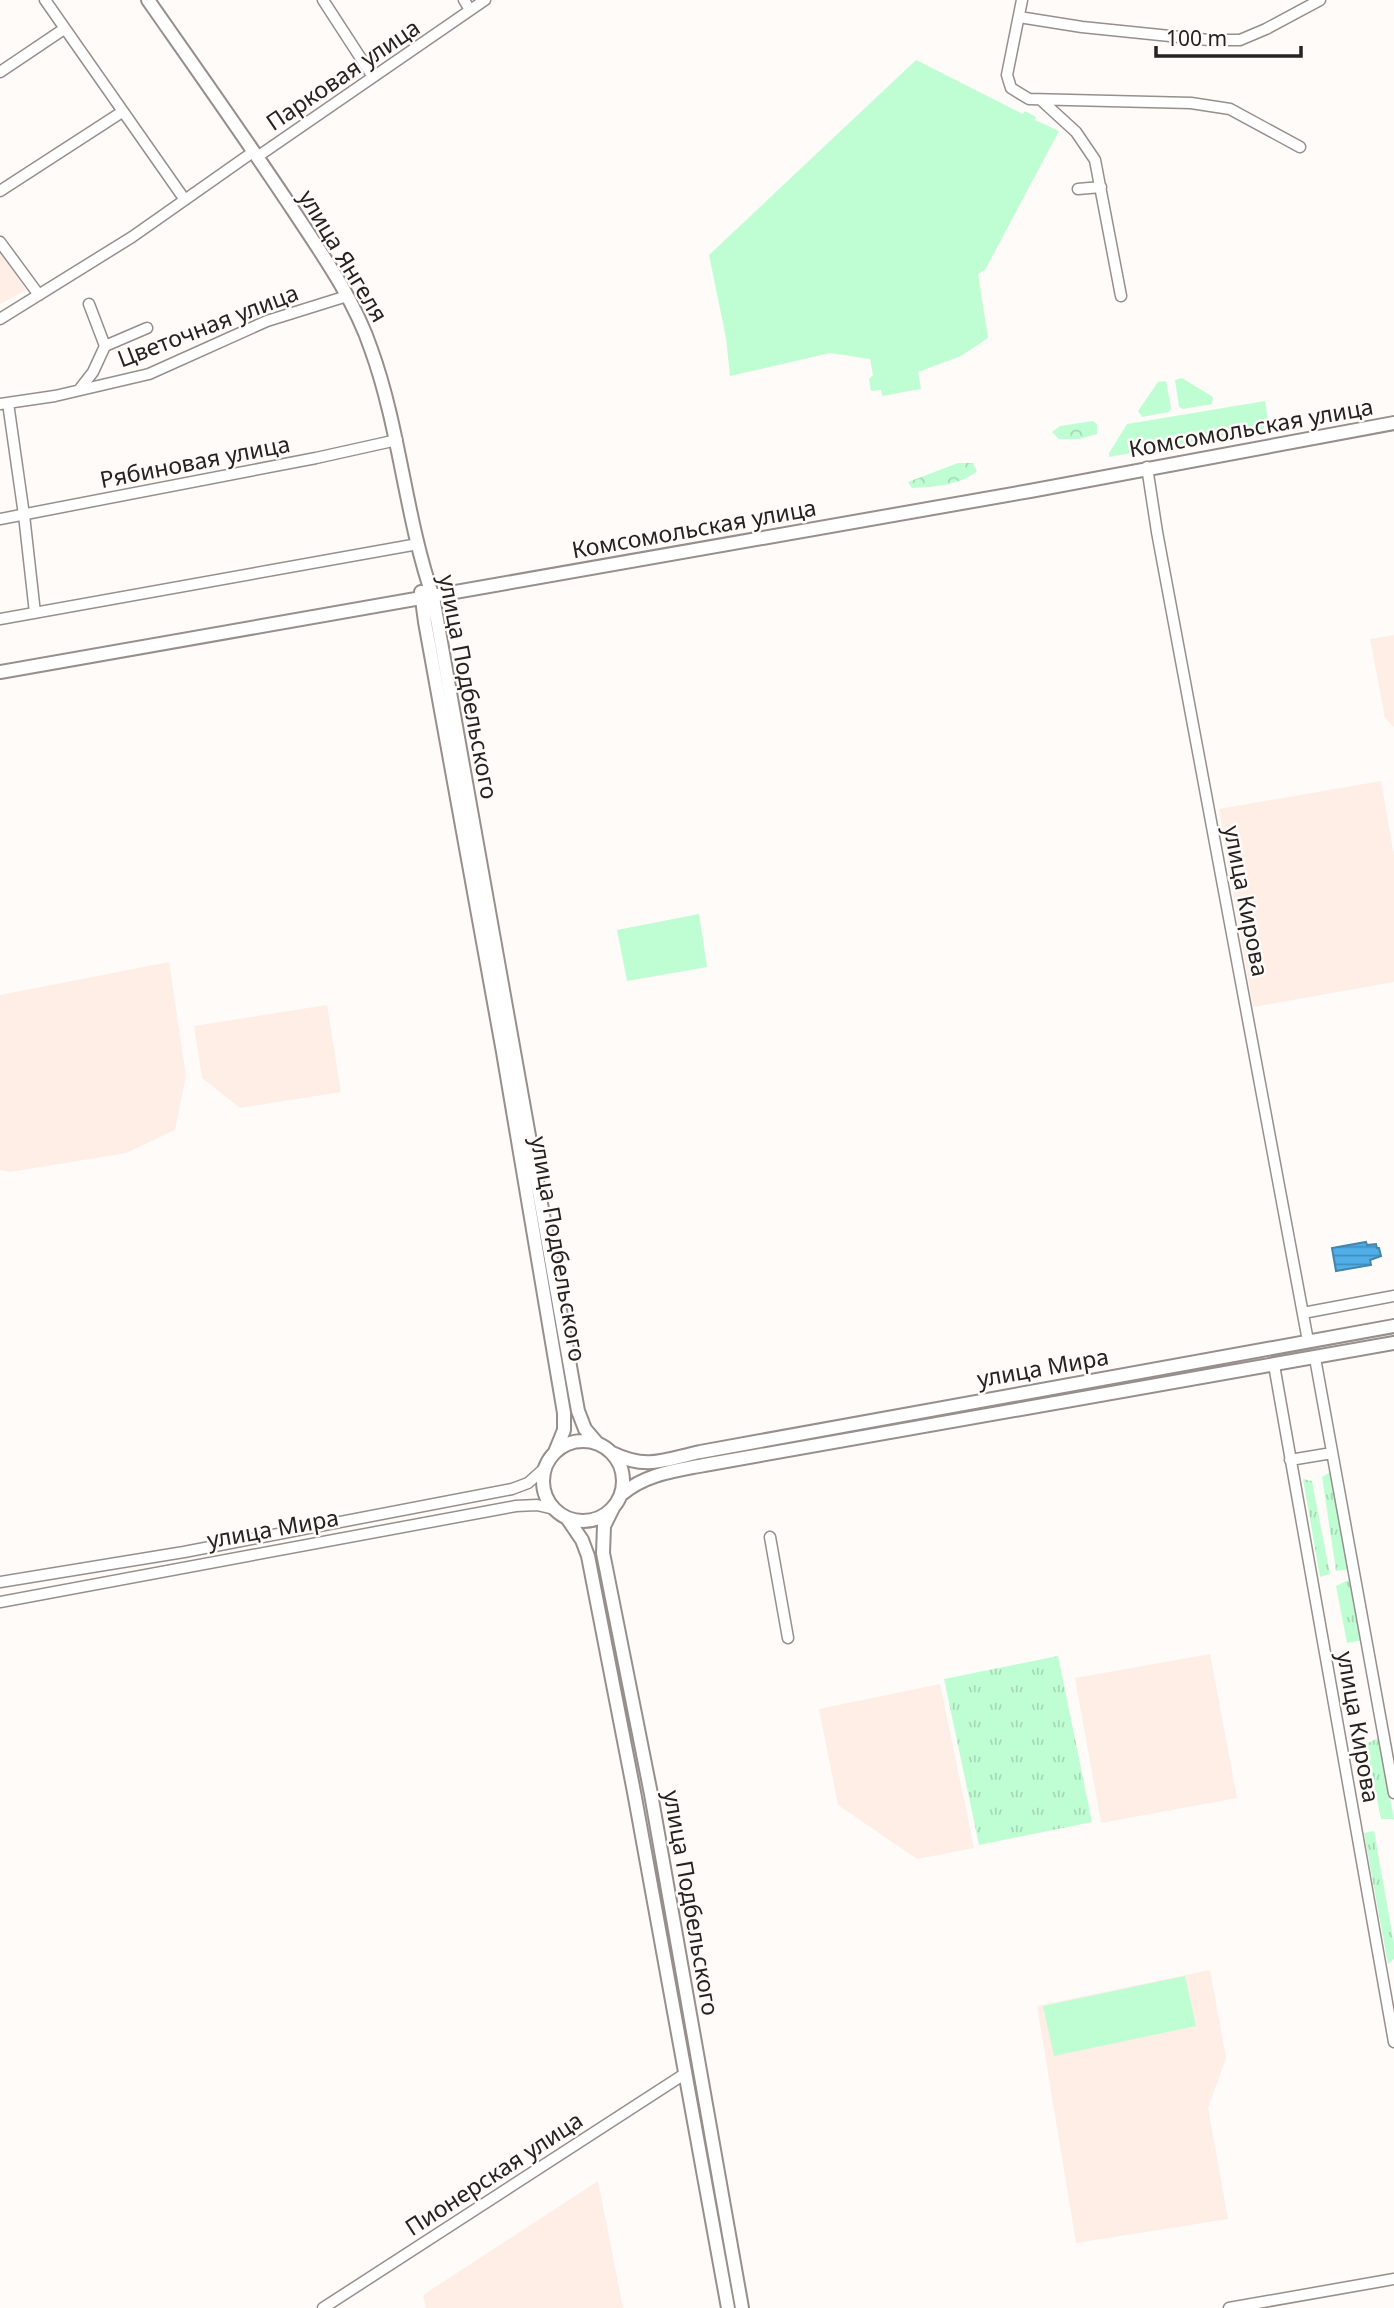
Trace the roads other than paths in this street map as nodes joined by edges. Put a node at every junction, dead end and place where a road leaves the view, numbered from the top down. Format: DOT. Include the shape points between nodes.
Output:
graph roads {
  1 [pos="45,0"];
  2 [pos="148,0"];
  3 [pos="323,0"];
  4 [pos="464,0"];
  5 [pos="485,0"];
  6 [pos="1022,0"];
  7 [pos="1320,0"];
  8 [pos="470,10"];
  9 [pos="1019,17"];
  10 [pos="64,29"];
  11 [pos="0,72"];
  12 [pos="373,77"];
  13 [pos="1041,100"];
  14 [pos="122,112"];
  15 [pos="1300,147"];
  16 [pos="255,154"];
  17 [pos="1101,187"];
  18 [pos="1078,189"];
  19 [pos="0,191"];
  20 [pos="185,200"];
  21 [pos="0,242"];
  22 [pos="39,295"];
  23 [pos="347,296"];
  24 [pos="1121,296"];
  25 [pos="89,304"];
  26 [pos="0,319"];
  27 [pos="147,328"];
  28 [pos="105,346"];
  29 [pos="79,390"];
  30 [pos="3,404"];
  31 [pos="1394,423"];
  32 [pos="397,440"];
  33 [pos="1147,467"];
  34 [pos="24,515"];
  35 [pos="0,519"];
  36 [pos="418,544"];
  37 [pos="423,568"];
  38 [pos="427,597"];
  39 [pos="35,613"];
  40 [pos="0,619"];
  41 [pos="0,672"];
  42 [pos="455,758"];
  43 [pos="1394,1296"];
  44 [pos="1303,1313"];
  45 [pos="1390,1327"];
  46 [pos="1308,1341"];
  47 [pos="1392,1344"];
  48 [pos="1315,1358"];
  49 [pos="1274,1365"];
  50 [pos="1121,1376"];
  51 [pos="1124,1392"];
  52 [pos="597,1443"];
  53 [pos="555,1452"];
  54 [pos="612,1453"];
  55 [pos="1332,1453"];
  56 [pos="1290,1460"];
  57 [pos="546,1467"];
  58 [pos="622,1494"];
  59 [pos="554,1508"];
  60 [pos="613,1508"];
  61 [pos="567,1518"];
  62 [pos="770,1537"];
  63 [pos="0,1582"];
  64 [pos="0,1602"];
  65 [pos="788,1637"];
  66 [pos="1394,1793"];
  67 [pos="683,1979"];
  68 [pos="669,1981"];
  69 [pos="1394,2042"];
  70 [pos="686,2073"];
  71 [pos="1394,2279"];
  72 [pos="323,2308"];
  73 [pos="729,2308"];
  74 [pos="742,2308"];
  75 [pos="1229,2308"];
  1 -- 10 [label="street"];
  2 -- 16 [label="main road, улица Янгеля"];
  3 -- 12 [label="street"];
  4 -- 8 [label="street"];
  5 -- 8 [label="street, Парковая улица"];
  6 -- 9 [label="street"];
  7 -- 9 [label="street" via="1240,40"];
  8 -- 12 [label="street, Парковая улица"];
  9 -- 13 [label="street" via="1007,75 1011,89"];
  10 -- 11 [label="street"];
  10 -- 14 [label="street"];
  12 -- 16 [label="street, Парковая улица"];
  13 -- 15 [label="street" via="1191,103 1230,109"];
  13 -- 17 [label="street" via="1076,132 1095,160"];
  14 -- 19 [label="street"];
  14 -- 20 [label="street"];
  16 -- 20 [label="street, Парковая улица"];
  16 -- 23 [label="main road, улица Янгеля"];
  17 -- 18 [label="street"];
  17 -- 24 [label="street"];
  20 -- 22 [label="street, Парковая улица"];
  21 -- 22 [label="street"];
  22 -- 26 [label="street, Парковая улица"];
  23 -- 29 [label="street, Цветочная улица" via="268,321 149,373"];
  23 -- 32 [label="main road, улица Янгеля" via="372,349"];
  25 -- 28 [label="street"];
  27 -- 28 [label="street"];
  28 -- 29 [label="street"];
  29 -- 30 [label="street, Цветочная улица"];
  30 -- 34 [label="street"];
  31 -- 33 [label="main road, Комсомольская улица"];
  32 -- 34 [label="street, Рябиновая улица"];
  32 -- 36 [label="main road, улица Янгеля"];
  33 -- 38 [label="main road, Комсомольская улица"];
  33 -- 44 [label="street, улица Кирова"];
  34 -- 35 [label="street, Рябиновая улица"];
  34 -- 39 [label="street"];
  36 -- 37 [label="main road, улица Янгеля"];
  36 -- 39 [label="street"];
  37 -- 38 [label="main road, улица Подбельского"];
  38 -- 41 [label="main road, Комсомольская улица"];
  38 -- 42 [label="main road, улица Подбельского"];
  39 -- 40 [label="street"];
  42 -- 52 [label="main road, улица Подбельского" via="578,1411"];
  42 -- 53 [label="main road, улица Подбельского" via="564,1413 564,1430"];
  43 -- 44 [label="street"];
  44 -- 46 [label="street, улица Кирова"];
  45 -- 46 [label="main road, улица Мира"];
  45 -- 47 [label="main road"];
  46 -- 50 [label="main road, улица Мира"];
  47 -- 48 [label="main road, улица Мира"];
  48 -- 49 [label="main road, улица Мира"];
  48 -- 55 [label="street, улица Кирова"];
  49 -- 51 [label="main road, улица Мира"];
  49 -- 56 [label="street, улица Кирова"];
  50 -- 51 [label="main road"];
  50 -- 54 [label="main road, улица Мира" via="646,1463"];
  51 -- 58 [label="main road, улица Мира" via="649,1476"];
  52 -- 53 [label="main road" via="570,1443"];
  52 -- 54 [label="main road"];
  53 -- 57 [label="main road"];
  54 -- 58 [label="main road" via="624,1476"];
  55 -- 56 [label="street"];
  55 -- 66 [label="street, улица Кирова"];
  56 -- 69 [label="street, улица Кирова"];
  57 -- 59 [label="main road" via="545,1494"];
  57 -- 63 [label="street, улица Мира" via="528,1483 512,1489"];
  58 -- 60 [label="main road"];
  59 -- 61 [label="main road"];
  59 -- 64 [label="street, улица Мира" via="516,1506"];
  60 -- 61 [label="main road" via="592,1520"];
  60 -- 67 [label="main road, улица Подбельского" via="604,1526 603,1553"];
  61 -- 68 [label="main road, улица Подбельского" via="588,1556"];
  62 -- 65 [label="street"];
  67 -- 68 [label="main road"];
  67 -- 74 [label="main road, улица Подбельского"];
  68 -- 70 [label="main road, улица Подбельского"];
  70 -- 72 [label="street, Пионерская улица"];
  70 -- 73 [label="main road, улица Подбельского"];
  71 -- 75 [label="street"];
}
